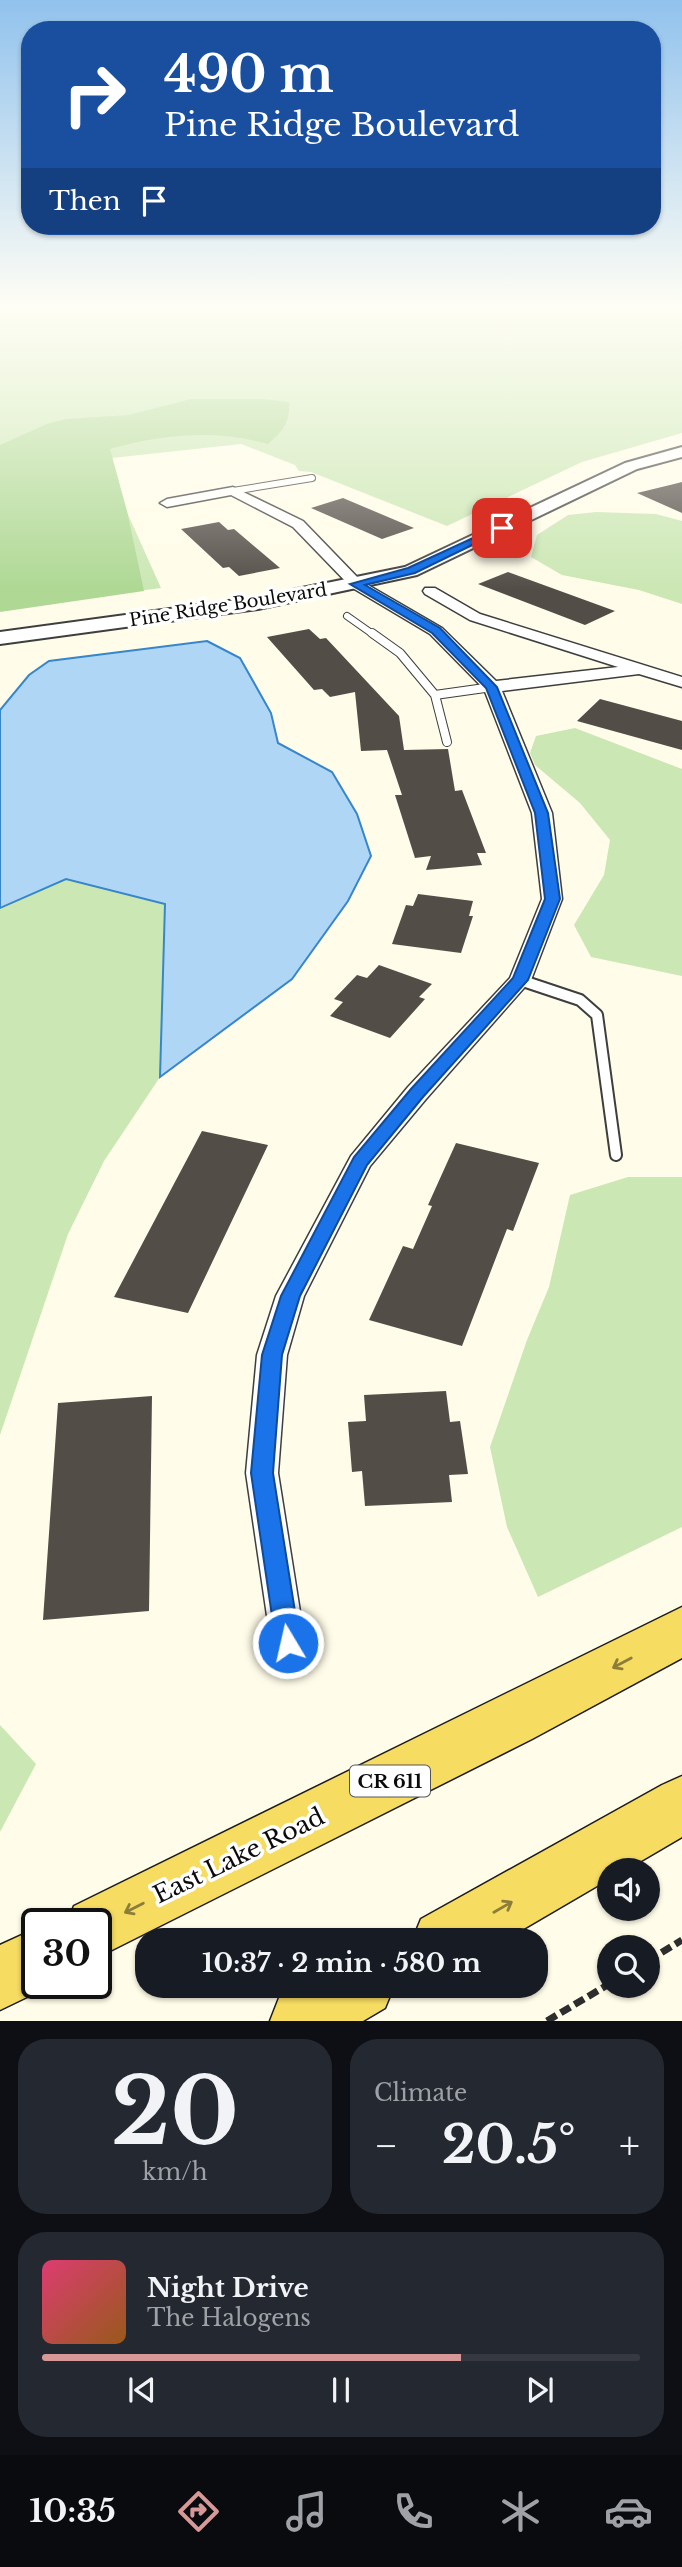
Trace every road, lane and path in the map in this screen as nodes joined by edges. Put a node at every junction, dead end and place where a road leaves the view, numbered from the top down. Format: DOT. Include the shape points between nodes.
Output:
graph roads {
  1 [pos="682,452"];
  2 [pos="312,478"];
  3 [pos="233,491"];
  4 [pos="167,503"];
  5 [pos="356,584"];
  6 [pos="430,591"];
  7 [pos="347,616"];
  8 [pos="0,638"];
  9 [pos="646,669"];
  10 [pos="682,682"];
  11 [pos="492,687"];
  12 [pos="435,695"];
  13 [pos="447,742"];
  14 [pos="520,980"];
  15 [pos="616,1155"];
  16 [pos="682,1631"];
  17 [pos="288,1643"];
  18 [pos="682,1805"];
  19 [pos="112,1920"];
  20 [pos="466,1928"];
  21 [pos="682,1940"];
  22 [pos="660,1954"];
  23 [pos="21,1968"];
  24 [pos="0,1979"];
  25 [pos="597,1991"];
  26 [pos="342,1998"];
  27 [pos="302,2021"];
  28 [pos="547,2021"];
  1 -- 5 [label="street, Pine Ridge Boulevard" via="631,466 411,570"];
  2 -- 3 [label="lane"];
  3 -- 4 [label="street"];
  3 -- 5 [label="street" via="298,524"];
  5 -- 8 [label="street, Pine Ridge Boulevard" via="283,600"];
  5 -- 11 [label="street" via="436,631"];
  6 -- 9 [label="street" via="475,617"];
  7 -- 12 [label="lane" via="400,653"];
  9 -- 10 [label="street"];
  9 -- 11 [label="street"];
  11 -- 12 [label="lane"];
  11 -- 14 [label="street" via="542,813 552,899"];
  12 -- 13 [label="lane"];
  14 -- 15 [label="lane" via="580,1000 597,1015"];
  14 -- 17 [label="street" via="360,1161 290,1296 272,1355 262,1473"];
  16 -- 19 [label="main road, East Lake Road / CR 611, one-way"];
  20 -- 18 [label="main road, one-way"];
  21 -- 22 [label="path"];
  23 -- 24 [label="main road"];
  25 -- 28 [label="path"];
  26 -- 27 [label="main road"];
}
